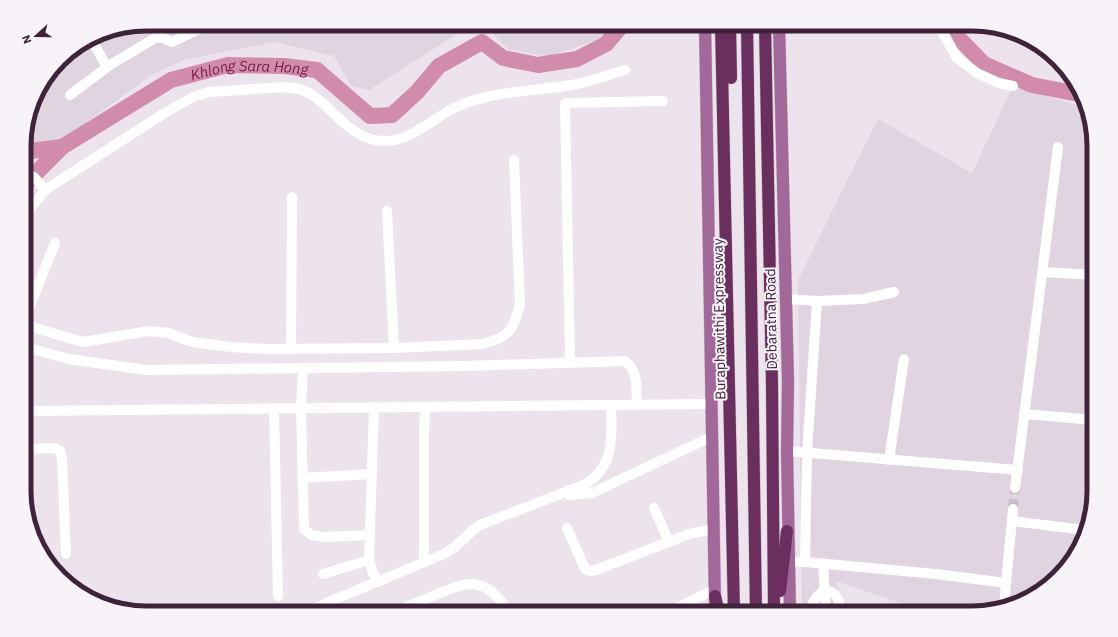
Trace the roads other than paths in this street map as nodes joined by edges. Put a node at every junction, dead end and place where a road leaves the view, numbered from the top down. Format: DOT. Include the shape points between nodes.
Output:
graph roads {
  1 [pos="195,31"];
  2 [pos="705,31"];
  3 [pos="708,31"];
  4 [pos="721,31"];
  5 [pos="730,31"];
  6 [pos="747,31"];
  7 [pos="764,31"];
  8 [pos="779,31"];
  9 [pos="940,31"];
  10 [pos="94,44"];
  11 [pos="706,47"];
  12 [pos="107,67"];
  13 [pos="625,70"];
  14 [pos="1013,86"];
  15 [pos="70,95"];
  16 [pos="663,101"];
  17 [pos="1058,147"];
  18 [pos="514,160"];
  19 [pos="31,177"];
  20 [pos="46,190"];
  21 [pos="292,197"];
  22 [pos="31,209"];
  23 [pos="387,211"];
  24 [pos="55,244"];
  25 [pos="1042,272"];
  26 [pos="1087,275"];
  27 [pos="894,292"];
  28 [pos="786,299"];
  29 [pos="817,301"];
  30 [pos="31,303"];
  31 [pos="31,327"];
  32 [pos="394,348"];
  33 [pos="31,349"];
  34 [pos="291,349"];
  35 [pos="904,359"];
  36 [pos="570,362"];
  37 [pos="303,368"];
  38 [pos="712,404"];
  39 [pos="611,405"];
  40 [pos="637,405"];
  41 [pos="374,407"];
  42 [pos="425,407"];
  43 [pos="274,408"];
  44 [pos="301,408"];
  45 [pos="31,411"];
  46 [pos="1025,414"];
  47 [pos="1087,419"];
  48 [pos="712,436"];
  49 [pos="31,449"];
  50 [pos="787,451"];
  51 [pos="807,453"];
  52 [pos="889,460"];
  53 [pos="1018,470"];
  54 [pos="371,474"];
  55 [pos="302,478"];
  56 [pos="1015,488"];
  57 [pos="555,496"];
  58 [pos="654,508"];
  59 [pos="1013,509"];
  60 [pos="1012,522"];
  61 [pos="567,528"];
  62 [pos="714,529"];
  63 [pos="1080,530"];
  64 [pos="787,531"];
  65 [pos="369,535"];
  66 [pos="669,542"];
  67 [pos="66,554"];
  68 [pos="369,560"];
  69 [pos="424,562"];
  70 [pos="789,562"];
  71 [pos="805,562"];
  72 [pos="823,563"];
  73 [pos="323,574"];
  74 [pos="378,582"];
  75 [pos="1006,583"];
  76 [pos="715,592"];
  77 [pos="825,592"];
  78 [pos="278,596"];
  79 [pos="1004,601"];
  80 [pos="319,606"];
  81 [pos="409,606"];
  82 [pos="505,606"];
  83 [pos="683,606"];
  84 [pos="715,606"];
  85 [pos="717,606"];
  86 [pos="734,606"];
  87 [pos="739,606"];
  88 [pos="756,606"];
  89 [pos="774,606"];
  90 [pos="778,606"];
  91 [pos="790,606"];
  92 [pos="811,606"];
  93 [pos="826,606"];
  94 [pos="840,606"];
  1 -- 12 [label="lane" via="172,42 158,37"];
  2 -- 11 [label="main road"];
  3 -- 11 [label="main road"];
  4 -- 86 [label="highway"];
  5 -- 87 [label="highway, Buraphawithi Expressway"];
  6 -- 88 [label="highway"];
  7 -- 89 [label="highway, Debaratna Road"];
  8 -- 28 [label="main road, Debaratna Road"];
  9 -- 14 [label="lane" via="957,58 977,73 998,83"];
  10 -- 12 [label="lane"];
  11 -- 38 [label="main road"];
  12 -- 15 [label="lane"];
  13 -- 20 [label="lane" via="574,84 476,100 456,107 414,133 390,141 374,140 358,134 304,90 284,87 210,92 193,97 163,114"];
  16 -- 36 [label="lane" via="564,103"];
  17 -- 25 [label="lane"];
  18 -- 32 [label="lane" via="520,305 514,326 495,341 482,344"];
  19 -- 20 [label="lane"];
  20 -- 22 [label="lane"];
  21 -- 34 [label="lane"];
  23 -- 32 [label="lane"];
  24 -- 30 [label="lane"];
  25 -- 26 [label="lane"];
  25 -- 46 [label="lane"];
  27 -- 29 [label="lane" via="863,300"];
  28 -- 29 [label="lane"];
  28 -- 50 [label="main road, Debaratna Road"];
  29 -- 51 [label="lane"];
  31 -- 34 [label="lane" via="83,342 148,331 169,333 192,342 231,348"];
  32 -- 34 [label="lane"];
  33 -- 37 [label="lane" via="69,359 146,370"];
  35 -- 52 [label="lane"];
  36 -- 37 [label="lane"];
  36 -- 40 [label="lane" via="625,361 636,376"];
  37 -- 44 [label="lane"];
  38 -- 40 [label="lane"];
  38 -- 48 [label="main road"];
  39 -- 40 [label="lane"];
  39 -- 42 [label="lane"];
  39 -- 57 [label="lane" via="612,439 606,462 593,480"];
  41 -- 42 [label="lane"];
  41 -- 44 [label="lane"];
  41 -- 54 [label="lane"];
  42 -- 69 [label="lane"];
  43 -- 44 [label="lane"];
  43 -- 45 [label="lane"];
  43 -- 78 [label="lane"];
  44 -- 55 [label="lane"];
  46 -- 47 [label="lane"];
  46 -- 53 [label="lane"];
  48 -- 57 [label="lane" via="592,493"];
  48 -- 62 [label="main road"];
  49 -- 67 [label="lane" via="54,448 60,451"];
  50 -- 51 [label="lane"];
  50 -- 64 [label="main road, Debaratna Road"];
  51 -- 52 [label="lane"];
  51 -- 71 [label="lane"];
  52 -- 53 [label="lane"];
  53 -- 56 [label="lane"];
  54 -- 55 [label="lane"];
  54 -- 65 [label="lane"];
  55 -- 65 [label="lane" via="304,529 311,536"];
  57 -- 69 [label="lane" via="480,525 444,554"];
  58 -- 66 [label="lane"];
  59 -- 60 [label="lane"];
  60 -- 63 [label="lane"];
  60 -- 75 [label="lane"];
  61 -- 66 [label="lane" via="586,568 590,571"];
  62 -- 66 [label="lane" via="689,534"];
  62 -- 76 [label="main road"];
  64 -- 70 [label="main road, Debaratna Road"];
  64 -- 90 [label="highway"];
  65 -- 68 [label="lane"];
  68 -- 73 [label="lane"];
  68 -- 74 [label="lane"];
  69 -- 74 [label="lane"];
  70 -- 71 [label="lane"];
  70 -- 91 [label="main road, Debaratna Road"];
  71 -- 72 [label="lane"];
  72 -- 75 [label="lane"];
  72 -- 77 [label="lane"];
  74 -- 80 [label="lane"];
  75 -- 79 [label="lane"];
  76 -- 83 [label="lane"];
  76 -- 84 [label="main road"];
  76 -- 85 [label="highway"];
  77 -- 92 [label="lane" via="815,597"];
  77 -- 93 [label="lane"];
  77 -- 94 [label="lane" via="838,598"];
  81 -- 82 [label="lane" via="454,587 470,584 493,592"];
}
